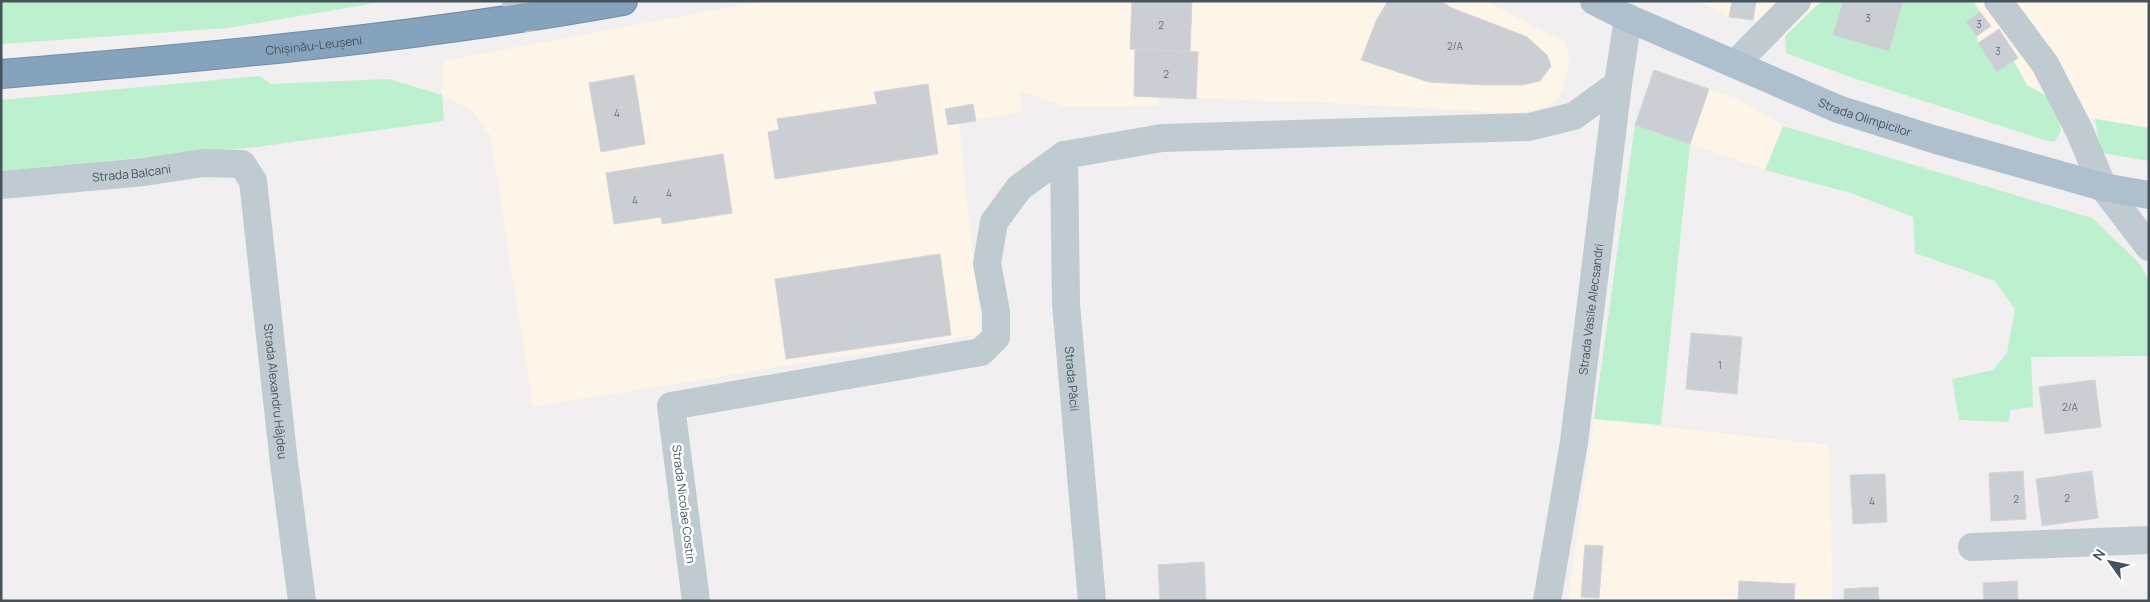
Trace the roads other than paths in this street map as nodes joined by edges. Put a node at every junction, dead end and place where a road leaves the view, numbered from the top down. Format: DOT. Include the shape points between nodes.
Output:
graph roads {
  1 [pos="623,1"];
  2 [pos="1594,1"];
  3 [pos="1797,1"];
  4 [pos="1998,1"];
  5 [pos="522,10"];
  6 [pos="1628,18"];
  7 [pos="1735,64"];
  8 [pos="1,74"];
  9 [pos="1618,84"];
  10 [pos="1064,155"];
  11 [pos="253,181"];
  12 [pos="1,185"];
  13 [pos="2103,187"];
  14 [pos="2149,194"];
  15 [pos="2149,247"];
  16 [pos="2149,540"];
  17 [pos="1972,547"];
  18 [pos="302,601"];
  19 [pos="696,601"];
  20 [pos="1092,601"];
  21 [pos="1547,601"];
  1 -- 5 [label="highway, Chișinău-Leușeni"];
  2 -- 6 [label="main road, Strada Olimpicilor"];
  3 -- 7 [label="street"];
  4 -- 13 [label="street" via="2045,64 2079,130"];
  5 -- 8 [label="highway, Chișinău-Leușeni" via="256,52"];
  6 -- 7 [label="main road, Strada Olimpicilor"];
  6 -- 9 [label="street, Strada Vasile Alecsandri"];
  7 -- 13 [label="main road, Strada Olimpicilor" via="1838,109"];
  9 -- 10 [label="street" via="1574,116 1528,127 1162,138"];
  9 -- 21 [label="street, Strada Vasile Alecsandri" via="1574,442"];
  10 -- 19 [label="street, Strada Nicolae Costin" via="1018,188 994,222 987,263 996,312 996,337 981,352 671,406"];
  10 -- 20 [label="street, Strada Păcii" via="1066,304"];
  11 -- 12 [label="street, Strada Balcani" via="242,164 203,163 144,172"];
  11 -- 18 [label="street, Strada Alexandru Hâjdeu"];
  13 -- 14 [label="main road, Strada Olimpicilor"];
  13 -- 15 [label="street"];
  16 -- 17 [label="street"];
}
